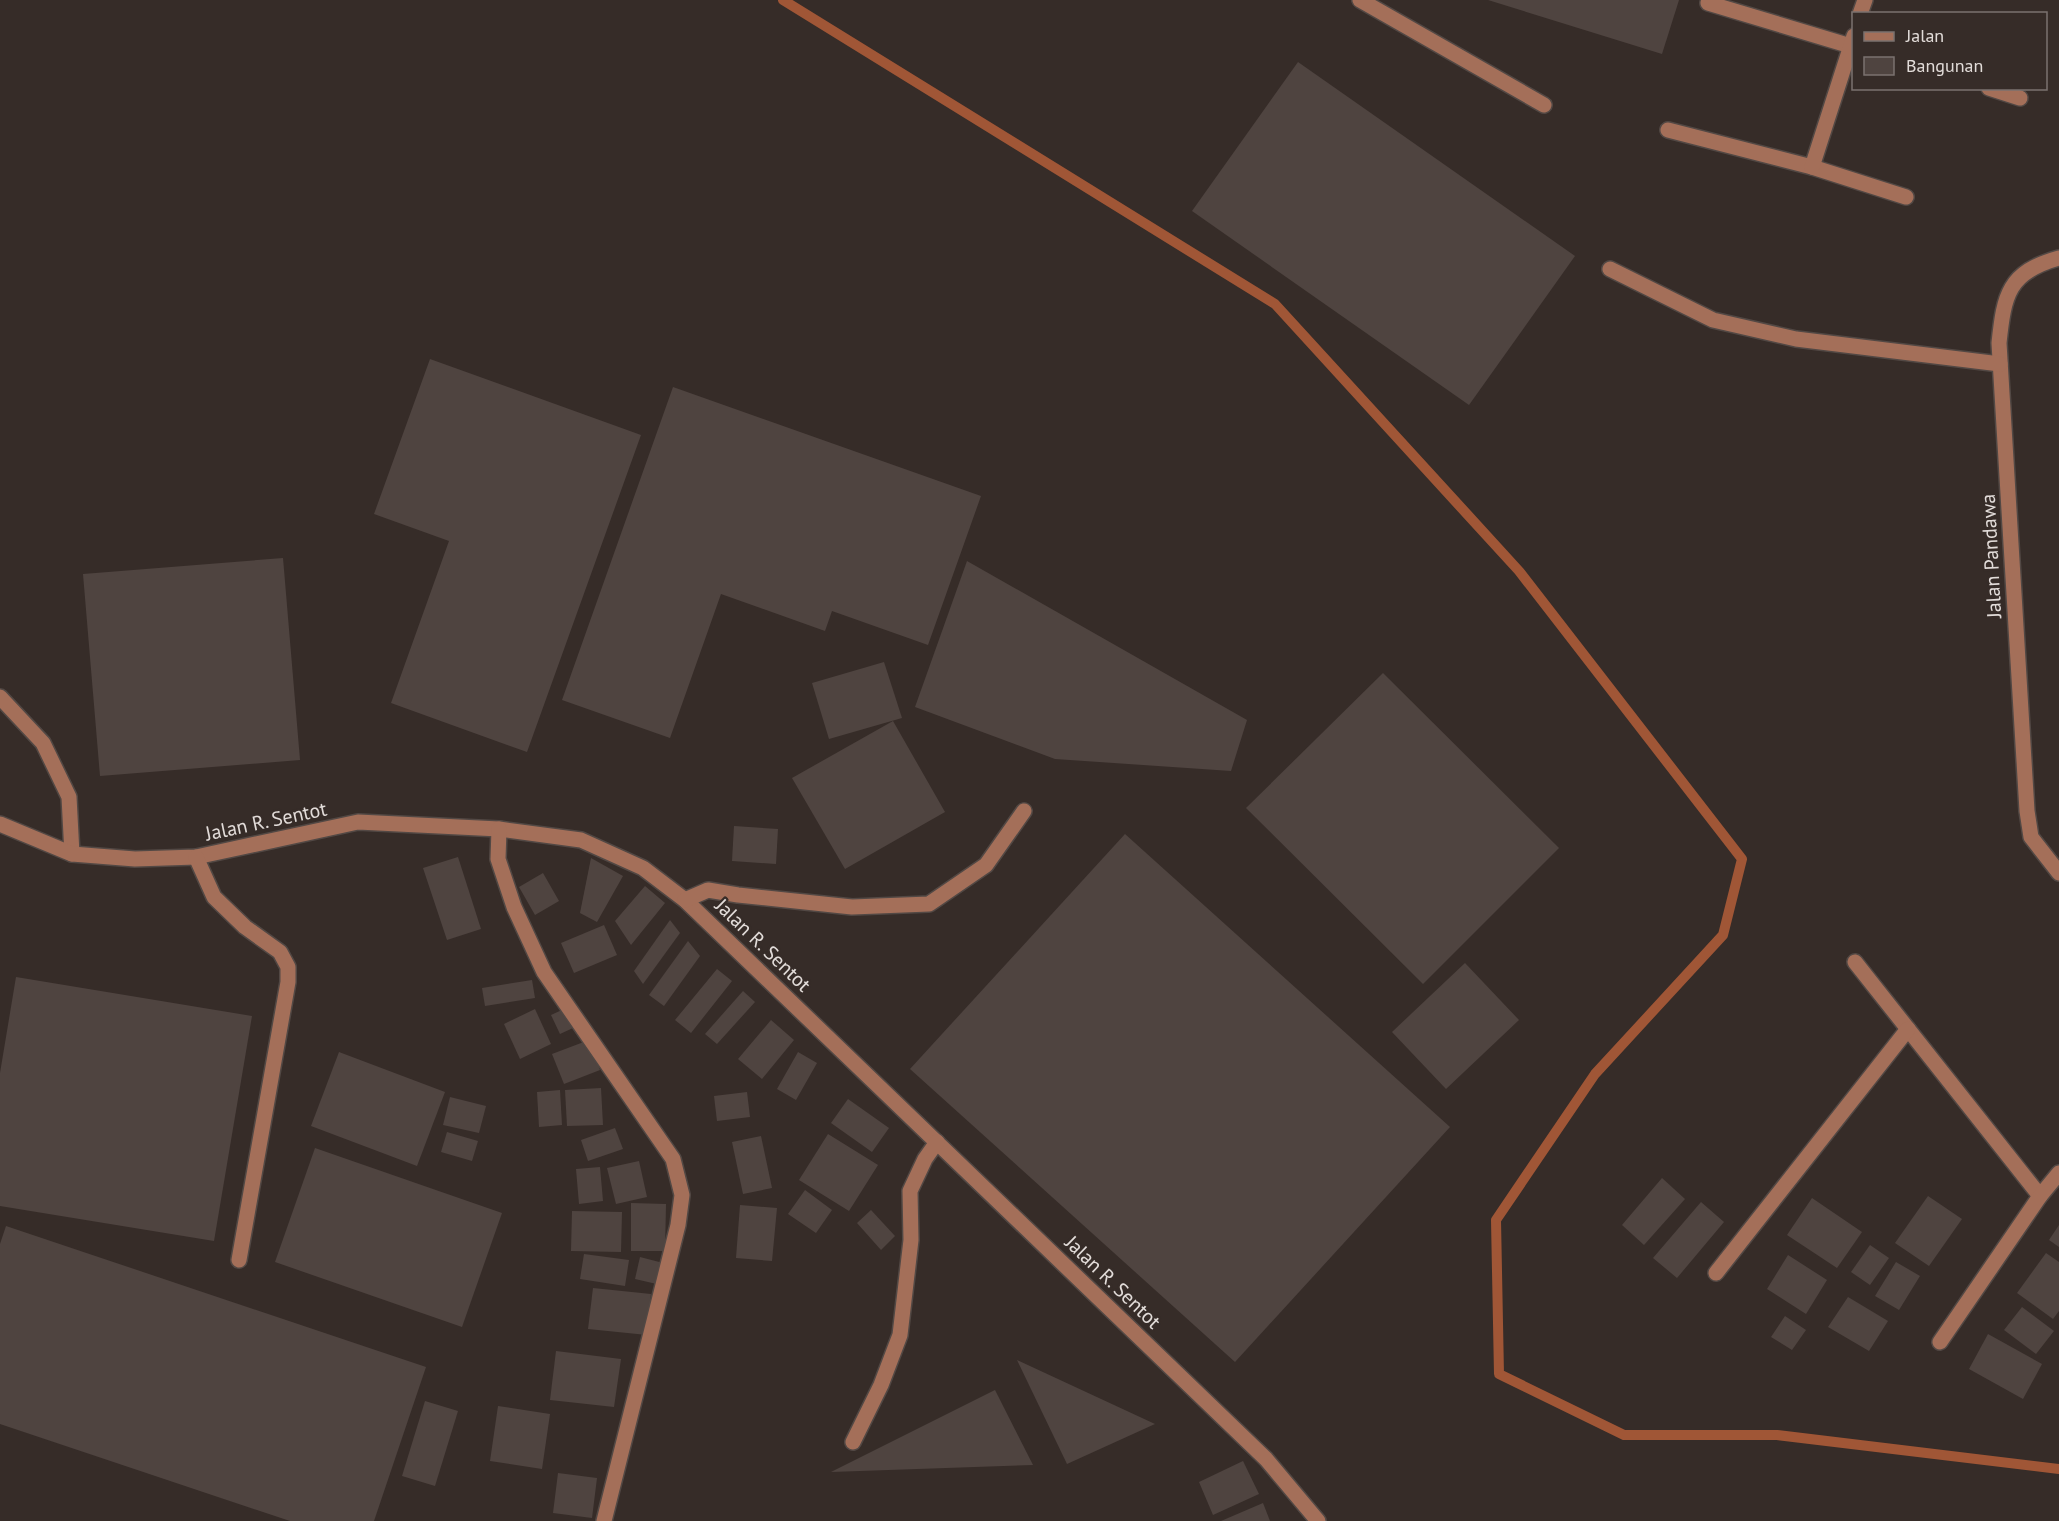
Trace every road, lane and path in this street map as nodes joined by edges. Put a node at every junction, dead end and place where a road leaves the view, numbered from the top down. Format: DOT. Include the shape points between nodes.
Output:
graph roads {
  1 [pos="1360,0"];
  2 [pos="1708,3"];
  3 [pos="1852,43"];
  4 [pos="1995,90"];
  5 [pos="2020,98"];
  6 [pos="1544,105"];
  7 [pos="1668,130"];
  8 [pos="1812,167"];
  9 [pos="1906,197"];
  10 [pos="2059,258"];
  11 [pos="1610,269"];
  12 [pos="2000,364"];
  13 [pos="0,697"];
  14 [pos="1024,811"];
  15 [pos="0,824"];
  16 [pos="498,829"];
  17 [pos="72,854"];
  18 [pos="196,858"];
  19 [pos="2059,873"];
  20 [pos="685,900"];
  21 [pos="1856,962"];
  22 [pos="1908,1029"];
  23 [pos="937,1142"];
  24 [pos="2059,1173"];
  25 [pos="2040,1196"];
  26 [pos="239,1260"];
  27 [pos="1716,1273"];
  28 [pos="1940,1342"];
  29 [pos="853,1442"];
  30 [pos="603,1521"];
  31 [pos="1318,1521"];
  1 -- 6 [label="street"];
  2 -- 3 [label="street"];
  3 -- 8 [label="street"];
  4 -- 5 [label="street"];
  7 -- 8 [label="street"];
  8 -- 9 [label="street"];
  10 -- 12 [label="street, Jalan Pandawa" via="2028,270 2007,295 2002,312"];
  11 -- 12 [label="street" via="1713,320 1796,339"];
  12 -- 19 [label="street, Jalan Pandawa" via="2027,811 2031,837"];
  13 -- 17 [label="street" via="43,743 69,797"];
  14 -- 20 [label="street" via="986,865 929,904 852,907 708,890"];
  15 -- 17 [label="street, Jalan R. Sentot"];
  16 -- 18 [label="street, Jalan R. Sentot" via="358,822"];
  16 -- 20 [label="street, Jalan R. Sentot" via="581,840 643,868"];
  16 -- 30 [label="street" via="498,859 514,907 544,972 674,1159 682,1195 670,1264"];
  17 -- 18 [label="street, Jalan R. Sentot"];
  18 -- 26 [label="street" via="214,897 245,927 280,952 288,967"];
  20 -- 23 [label="street, Jalan R. Sentot"];
  21 -- 22 [label="street"];
  22 -- 25 [label="street"];
  22 -- 27 [label="street"];
  23 -- 29 [label="street" via="910,1191 911,1240 900,1335"];
  23 -- 31 [label="street, Jalan R. Sentot" via="1266,1459"];
  24 -- 25 [label="street"];
  25 -- 28 [label="street"];
}
